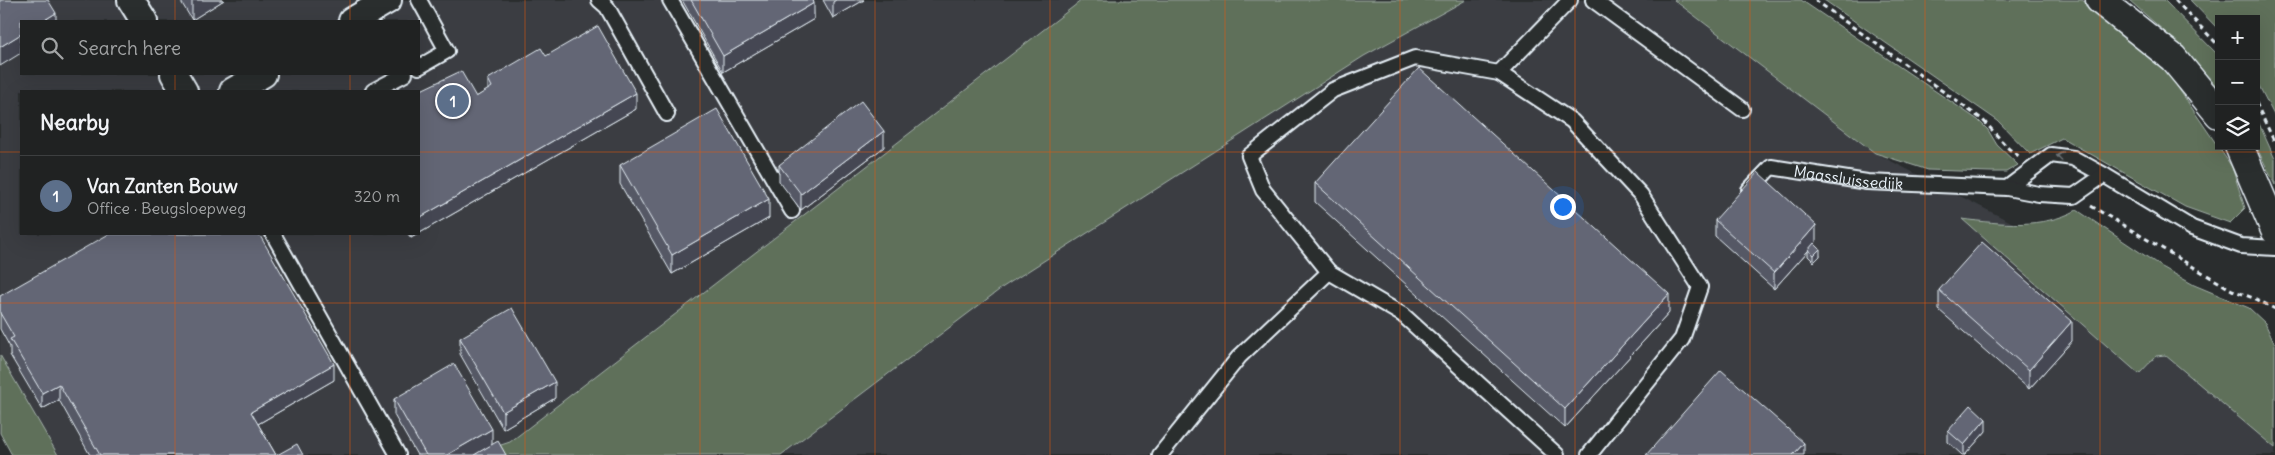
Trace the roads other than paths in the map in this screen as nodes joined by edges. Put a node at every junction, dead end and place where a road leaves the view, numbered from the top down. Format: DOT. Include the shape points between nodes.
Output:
graph roads {
  1 [pos="131,0"];
  2 [pos="388,0"];
  3 [pos="419,0"];
  4 [pos="599,0"];
  5 [pos="670,0"];
  6 [pos="1570,0"];
  7 [pos="1594,0"];
  8 [pos="2100,0"];
  9 [pos="143,20"];
  10 [pos="354,20"];
  11 [pos="420,66"];
  12 [pos="1499,73"];
  13 [pos="175,75"];
  14 [pos="261,75"];
  15 [pos="403,75"];
  16 [pos="183,90"];
  17 [pos="235,90"];
  18 [pos="375,90"];
  19 [pos="1742,109"];
  20 [pos="2215,109"];
  21 [pos="667,114"];
  22 [pos="2241,150"];
  23 [pos="2104,174"];
  24 [pos="2007,188"];
  25 [pos="1736,203"];
  26 [pos="792,211"];
  27 [pos="2275,230"];
  28 [pos="274,235"];
  29 [pos="2275,248"];
  30 [pos="1329,272"];
  31 [pos="398,455"];
  32 [pos="1160,455"];
  33 [pos="1557,455"];
  34 [pos="1589,455"];
  1 -- 9 [label="street"];
  2 -- 10 [label="street"];
  3 -- 11 [label="lane" via="447,51"];
  4 -- 21 [label="lane" via="607,7"];
  5 -- 26 [label="lane"];
  6 -- 12 [label="lane"];
  7 -- 19 [label="lane"];
  8 -- 20 [label="main road" via="2173,58"];
  12 -- 30 [label="lane" via="1415,58 1333,90 1249,156 1263,190"];
  12 -- 34 [label="lane" via="1572,121 1641,195 1700,287 1682,339"];
  13 -- 16 [label="street"];
  14 -- 17 [label="street"];
  15 -- 18 [label="lane"];
  22 -- 27 [label="main road"];
  23 -- 24 [label="lane, Maassluissedijk" via="2074,196"];
  23 -- 24 [label="lane, one-way" via="2073,158 2051,155"];
  23 -- 29 [label="lane" via="2192,228 2241,246"];
  24 -- 25 [label="lane, Maassluissedijk" via="1867,182 1771,167"];
  28 -- 31 [label="lane"];
  30 -- 32 [label="lane" via="1239,357"];
  30 -- 33 [label="lane" via="1403,316"];
}
